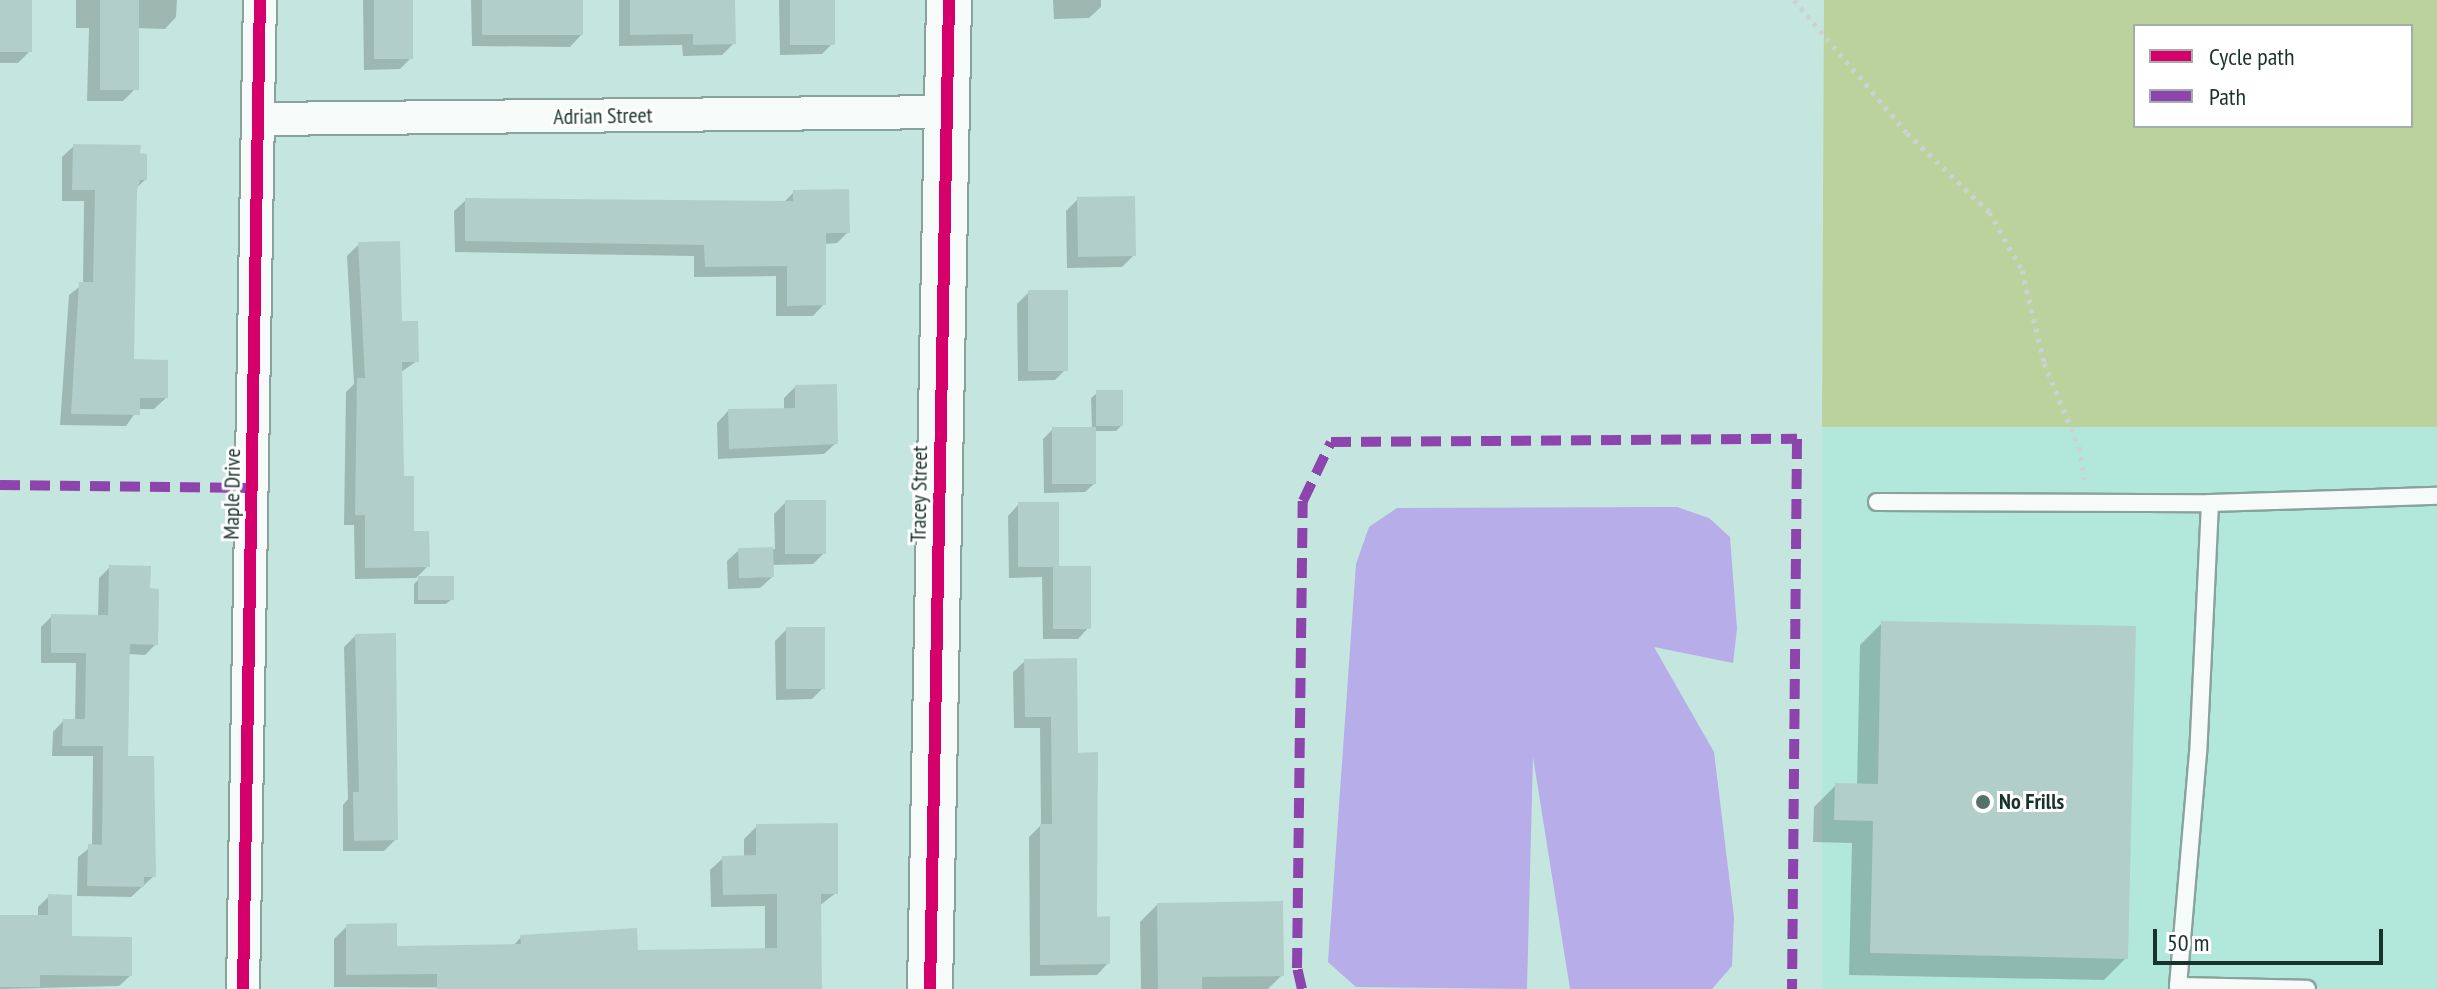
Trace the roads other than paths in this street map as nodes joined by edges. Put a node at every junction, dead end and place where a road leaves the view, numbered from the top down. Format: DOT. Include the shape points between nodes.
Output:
graph roads {
  1 [pos="260,0"];
  2 [pos="949,0"];
  3 [pos="947,112"];
  4 [pos="259,119"];
  5 [pos="2437,496"];
  6 [pos="1877,502"];
  7 [pos="2210,503"];
  8 [pos="243,989"];
  9 [pos="930,989"];
  10 [pos="2307,989"];
  1 -- 4 [label="street, Maple Drive"];
  2 -- 3 [label="street, Tracey Street"];
  3 -- 4 [label="street, Adrian Street"];
  3 -- 9 [label="street, Tracey Street"];
  4 -- 8 [label="street, Maple Drive"];
  5 -- 7 [label="lane"];
  6 -- 7 [label="lane"];
  7 -- 10 [label="lane" via="2198,753 2178,986"];
}
